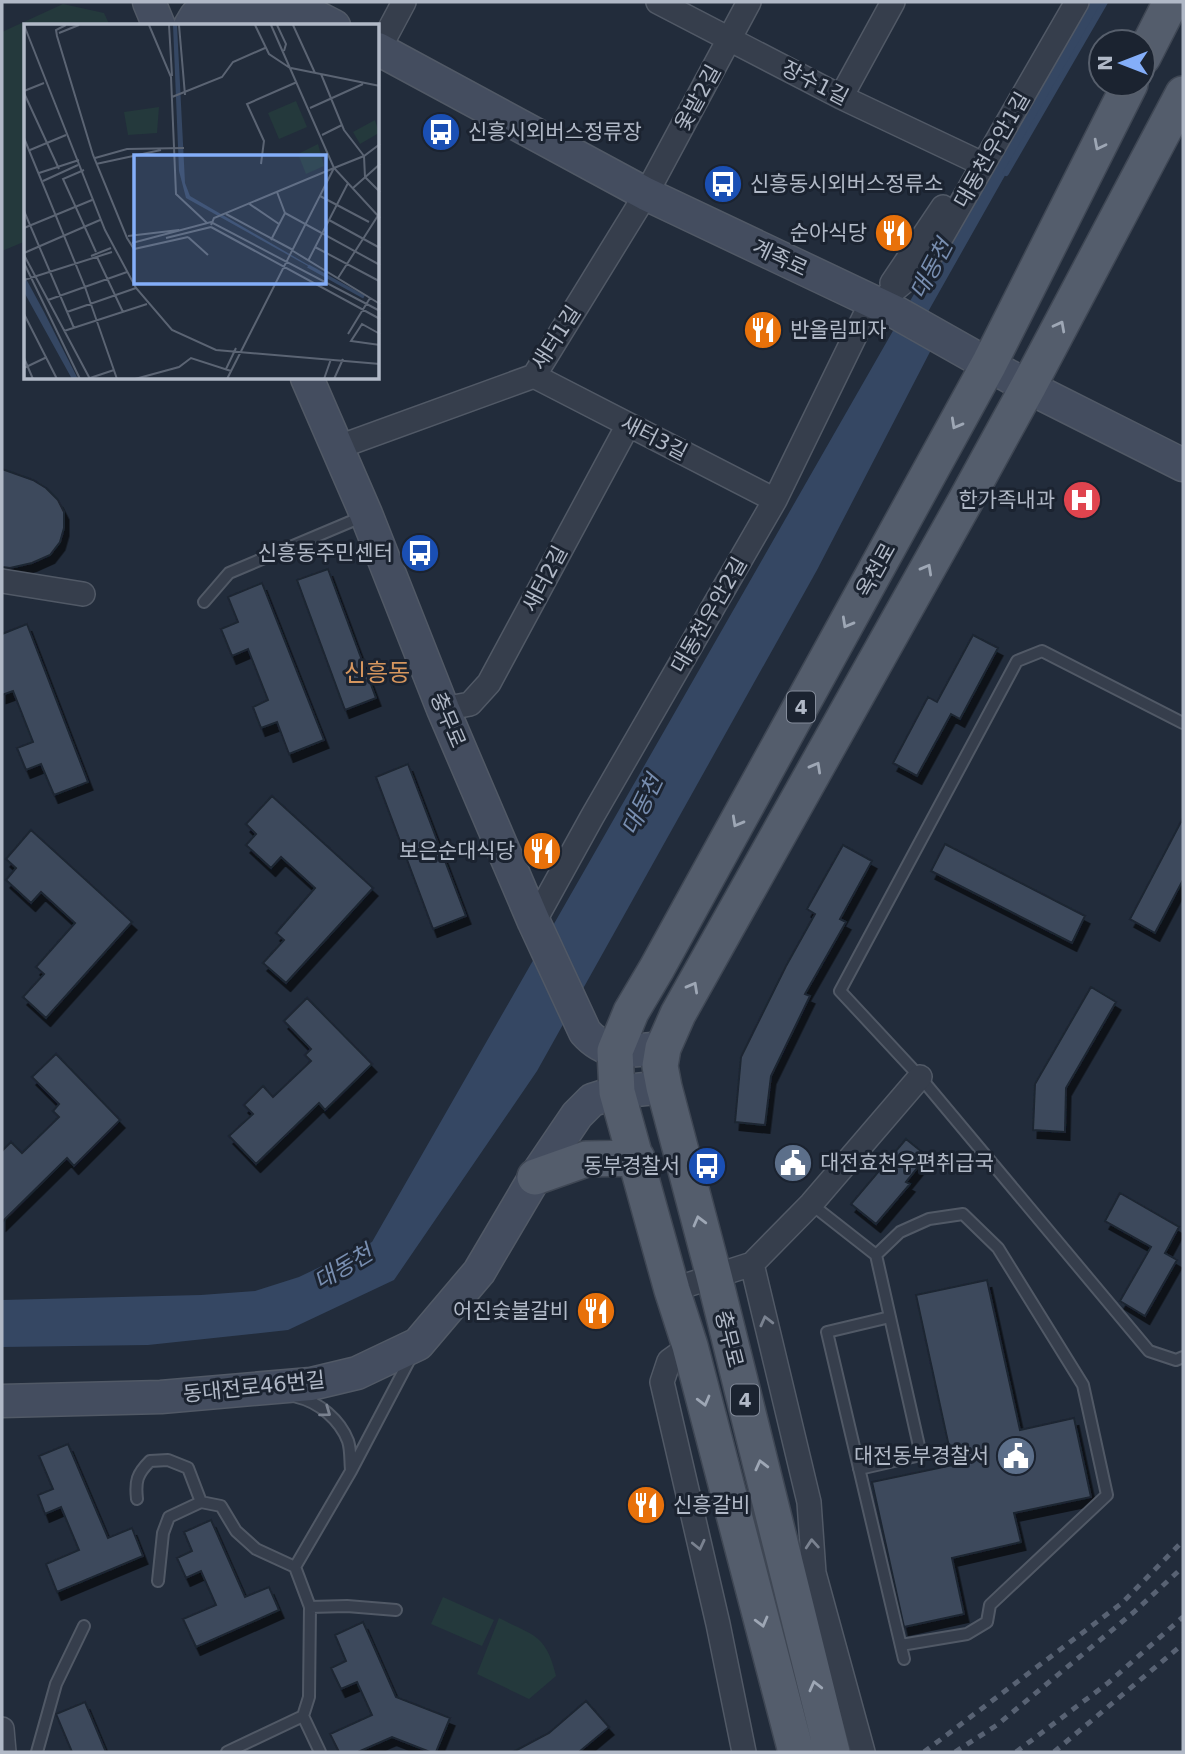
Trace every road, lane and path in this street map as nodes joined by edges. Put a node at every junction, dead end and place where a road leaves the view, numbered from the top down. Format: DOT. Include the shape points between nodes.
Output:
graph roads {
  1 [pos="149,2"];
  2 [pos="404,2"];
  3 [pos="658,2"];
  4 [pos="749,2"];
  5 [pos="892,2"];
  6 [pos="1062,2"];
  7 [pos="1077,2"];
  8 [pos="1171,2"];
  9 [pos="295,6"];
  10 [pos="158,24"];
  11 [pos="191,24"];
  12 [pos="330,24"];
  13 [pos="1157,30"];
  14 [pos="730,39"];
  15 [pos="380,45"];
  16 [pos="380,50"];
  17 [pos="1183,94"];
  18 [pos="841,97"];
  19 [pos="1122,98"];
  20 [pos="974,160"];
  21 [pos="646,194"];
  22 [pos="882,306"];
  23 [pos="989,364"];
  24 [pos="534,376"];
  25 [pos="308,380"];
  26 [pos="1028,387"];
  27 [pos="628,425"];
  28 [pos="336,448"];
  29 [pos="1183,465"];
  30 [pos="775,500"];
  31 [pos="366,514"];
  32 [pos="2,581"];
  33 [pos="83,594"];
  34 [pos="204,602"];
  35 [pos="443,709"];
  36 [pos="1183,723"];
  37 [pos="534,922"];
  38 [pos="663,1048"];
  39 [pos="615,1051"];
  40 [pos="920,1077"];
  41 [pos="664,1087"];
  42 [pos="617,1092"];
  43 [pos="637,1158"];
  44 [pos="535,1177"];
  45 [pos="811,1204"];
  46 [pos="876,1255"];
  47 [pos="752,1264"];
  48 [pos="714,1276"];
  49 [pos="673,1290"];
  50 [pos="890,1317"];
  51 [pos="418,1344"];
  52 [pos="690,1346"];
  53 [pos="1183,1357"];
  54 [pos="264,1389"];
  55 [pos="2,1401"];
  56 [pos="859,1469"];
  57 [pos="351,1471"];
  58 [pos="137,1499"];
  59 [pos="201,1502"];
  60 [pos="295,1567"];
  61 [pos="158,1581"];
  62 [pos="310,1607"];
  63 [pos="396,1610"];
  64 [pos="84,1626"];
  65 [pos="901,1645"];
  66 [pos="904,1659"];
  67 [pos="303,1716"];
  68 [pos="2,1729"];
  69 [pos="4,1752"];
  70 [pos="37,1752"];
  71 [pos="227,1752"];
  72 [pos="320,1752"];
  73 [pos="744,1752"];
  74 [pos="796,1752"];
  75 [pos="832,1752"];
  76 [pos="863,1752"];
  1 -- 10 [label="main road"];
  2 -- 15 [label="street"];
  3 -- 14 [label="street, 장수1길"];
  4 -- 14 [label="street, 옻밭2길"];
  5 -- 18 [label="street"];
  6 -- 20 [label="street, 대동천우안1길"];
  7 -- 22 [label="street, 대동천우안1길" via="926,264"];
  8 -- 13 [label="main road"];
  9 -- 11 [label="main road" via="217,8 196,16"];
  9 -- 12 [label="main road"];
  14 -- 18 [label="street, 장수1길"];
  14 -- 21 [label="street, 옻밭2길"];
  16 -- 21 [label="main road, 계족로"];
  26 -- 17 [label="main road, one-way"];
  18 -- 20 [label="street, 장수1길"];
  19 -- 23 [label="main road, 옥천로 / 4, one-way"];
  20 -- 22 [label="street, 대동천우안1길"];
  21 -- 22 [label="main road, 계족로"];
  21 -- 24 [label="street, 새터1길"];
  22 -- 23 [label="main road, 계족로"];
  22 -- 30 [label="street, 대동천우안2길"];
  23 -- 26 [label="main road, 계족로"];
  23 -- 39 [label="main road, 옥천로 / 4, one-way" via="631,1012"];
  24 -- 27 [label="street, 새터3길"];
  24 -- 28 [label="street, 새터1길"];
  25 -- 28 [label="main road, 충무로"];
  26 -- 29 [label="main road, 계족로"];
  38 -- 26 [label="main road, one-way" via="684,1002"];
  27 -- 30 [label="street, 새터3길"];
  27 -- 35 [label="street, 새터2길" via="489,683 470,704"];
  28 -- 31 [label="main road, 충무로"];
  30 -- 37 [label="street, 대동천우안2길"];
  31 -- 34 [label="lane" via="229,573"];
  31 -- 35 [label="main road, 충무로"];
  32 -- 33 [label="street"];
  35 -- 37 [label="main road, 충무로"];
  36 -- 40 [label="lane" via="1042,651 1017,661 840,991"];
  37 -- 39 [label="main road, 충무로" via="585,1032 595,1043"];
  38 -- 39 [label="main road"];
  38 -- 41 [label="main road, 충무로 / 4"];
  39 -- 42 [label="main road, 충무로 / 4"];
  40 -- 45 [label="street"];
  40 -- 53 [label="lane" via="1149,1351 1176,1360"];
  41 -- 42 [label="main road, 동대전로46번길"];
  48 -- 41 [label="main road, 충무로 / 4, one-way"];
  42 -- 43 [label="main road, 충무로 / 4"];
  42 -- 44 [label="main road, 동대전로46번길" via="592,1100 577,1115"];
  43 -- 44 [label="main road" via="586,1159"];
  43 -- 49 [label="main road, 충무로 / 4"];
  44 -- 51 [label="main road, 동대전로46번길" via="479,1272"];
  45 -- 46 [label="lane"];
  45 -- 47 [label="street"];
  46 -- 50 [label="lane"];
  46 -- 65 [label="lane" via="900,1232 929,1219 962,1214 998,1248 1083,1385 1107,1495 990,1605 987,1622 967,1634"];
  47 -- 48 [label="street"];
  76 -- 47 [label="street, one-way" via="814,1573 809,1502"];
  48 -- 49 [label="street"];
  75 -- 48 [label="main road, 충무로 / 4, one-way"];
  49 -- 52 [label="main road, 충무로 / 4"];
  50 -- 56 [label="lane" via="921,1455"];
  50 -- 56 [label="lane" via="827,1332"];
  51 -- 54 [label="main road, 동대전로46번길" via="357,1373"];
  51 -- 57 [label="lane"];
  52 -- 73 [label="street, one-way" via="669,1361 662,1382"];
  52 -- 74 [label="main road, 충무로 / 4, one-way"];
  54 -- 55 [label="main road, 동대전로46번길"];
  54 -- 57 [label="lane, one-way" via="307,1399 335,1418 348,1442"];
  56 -- 65 [label="lane"];
  57 -- 60 [label="lane"];
  58 -- 59 [label="lane" via="140,1471 150,1461 168,1460 188,1468"];
  59 -- 60 [label="lane" via="221,1506 236,1531 256,1549"];
  59 -- 61 [label="lane" via="169,1517"];
  60 -- 62 [label="lane"];
  62 -- 63 [label="lane"];
  62 -- 67 [label="lane" via="309,1697"];
  64 -- 70 [label="lane" via="56,1684"];
  65 -- 66 [label="lane"];
  67 -- 71 [label="lane"];
  67 -- 72 [label="lane"];
  68 -- 69 [label="street"];
}
